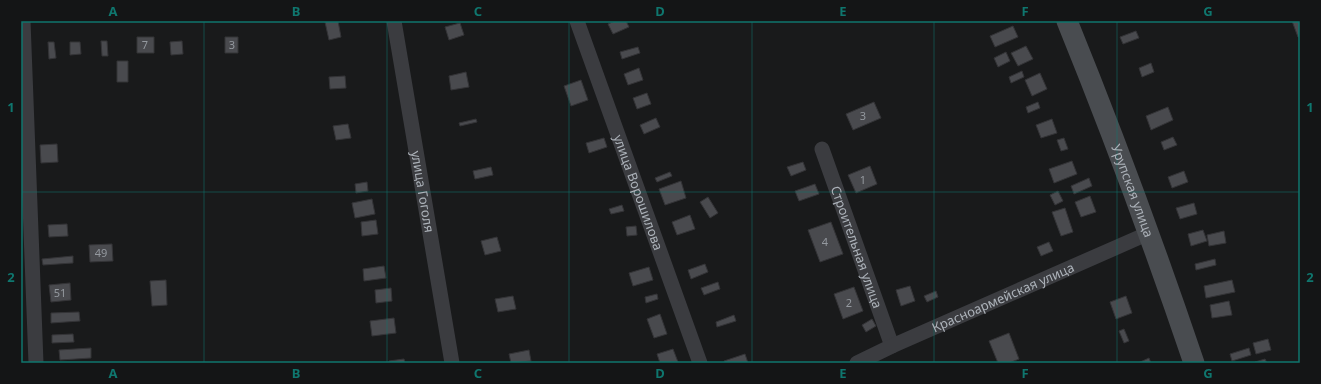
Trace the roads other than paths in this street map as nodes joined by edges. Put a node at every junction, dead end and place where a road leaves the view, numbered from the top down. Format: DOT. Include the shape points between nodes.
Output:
graph roads {
  1 [pos="23,21"];
  2 [pos="394,21"];
  3 [pos="578,21"];
  4 [pos="1067,21"];
  5 [pos="822,149"];
  6 [pos="1148,233"];
  7 [pos="892,346"];
  8 [pos="36,363"];
  9 [pos="452,363"];
  10 [pos="700,363"];
  11 [pos="857,363"];
  12 [pos="1194,363"];
  1 -- 8 [label="street"];
  2 -- 9 [label="street, улица Гоголя"];
  3 -- 10 [label="street, улица Ворошилова"];
  4 -- 6 [label="street, Урупская улица"];
  5 -- 7 [label="street, Строительная улица"];
  6 -- 7 [label="street, Красноармейская улица"];
  6 -- 12 [label="street, Урупская улица"];
  7 -- 11 [label="street, Красноармейская улица"];
}
